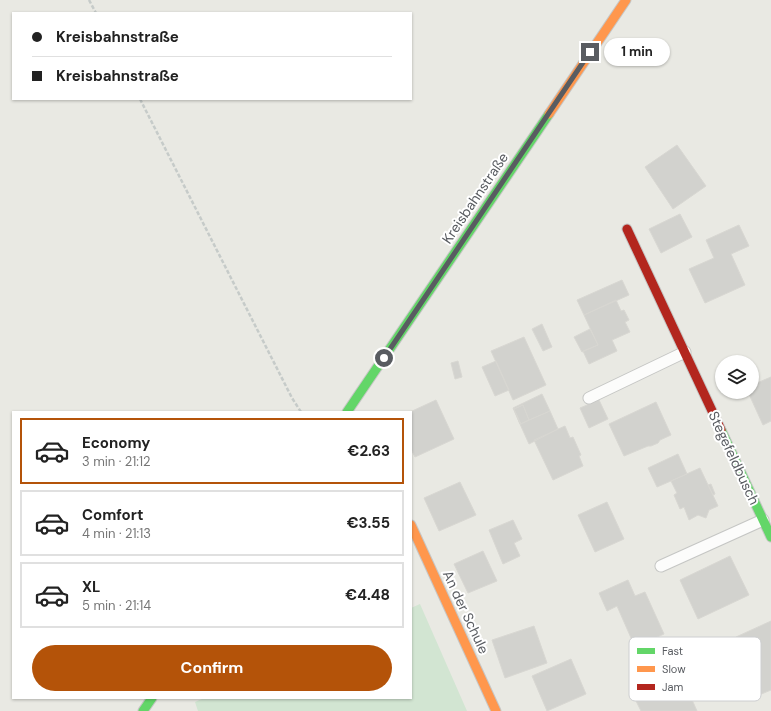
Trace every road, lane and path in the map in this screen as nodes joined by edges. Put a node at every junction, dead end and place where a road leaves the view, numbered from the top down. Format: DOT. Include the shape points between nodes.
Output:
graph roads {
  1 [pos="89,0"];
  2 [pos="626,0"];
  3 [pos="95,12"];
  4 [pos="141,100"];
  5 [pos="627,228"];
  6 [pos="685,352"];
  7 [pos="588,398"];
  8 [pos="300,411"];
  9 [pos="348,411"];
  10 [pos="763,520"];
  11 [pos="412,527"];
  12 [pos="771,537"];
  13 [pos="661,566"];
  14 [pos="151,699"];
  15 [pos="143,711"];
  16 [pos="496,711"];
  1 -- 3 [label="path"];
  2 -- 9 [label="street, Kreisbahnstraße"];
  4 -- 8 [label="path"];
  5 -- 6 [label="street, Stegefeldbusch"];
  6 -- 7 [label="lane"];
  6 -- 10 [label="street, Stegefeldbusch"];
  10 -- 12 [label="street, Stegefeldbusch"];
  10 -- 13 [label="lane, Stegefeldbusch"];
  11 -- 16 [label="street, An der Schule"];
  14 -- 15 [label="street"];
}
